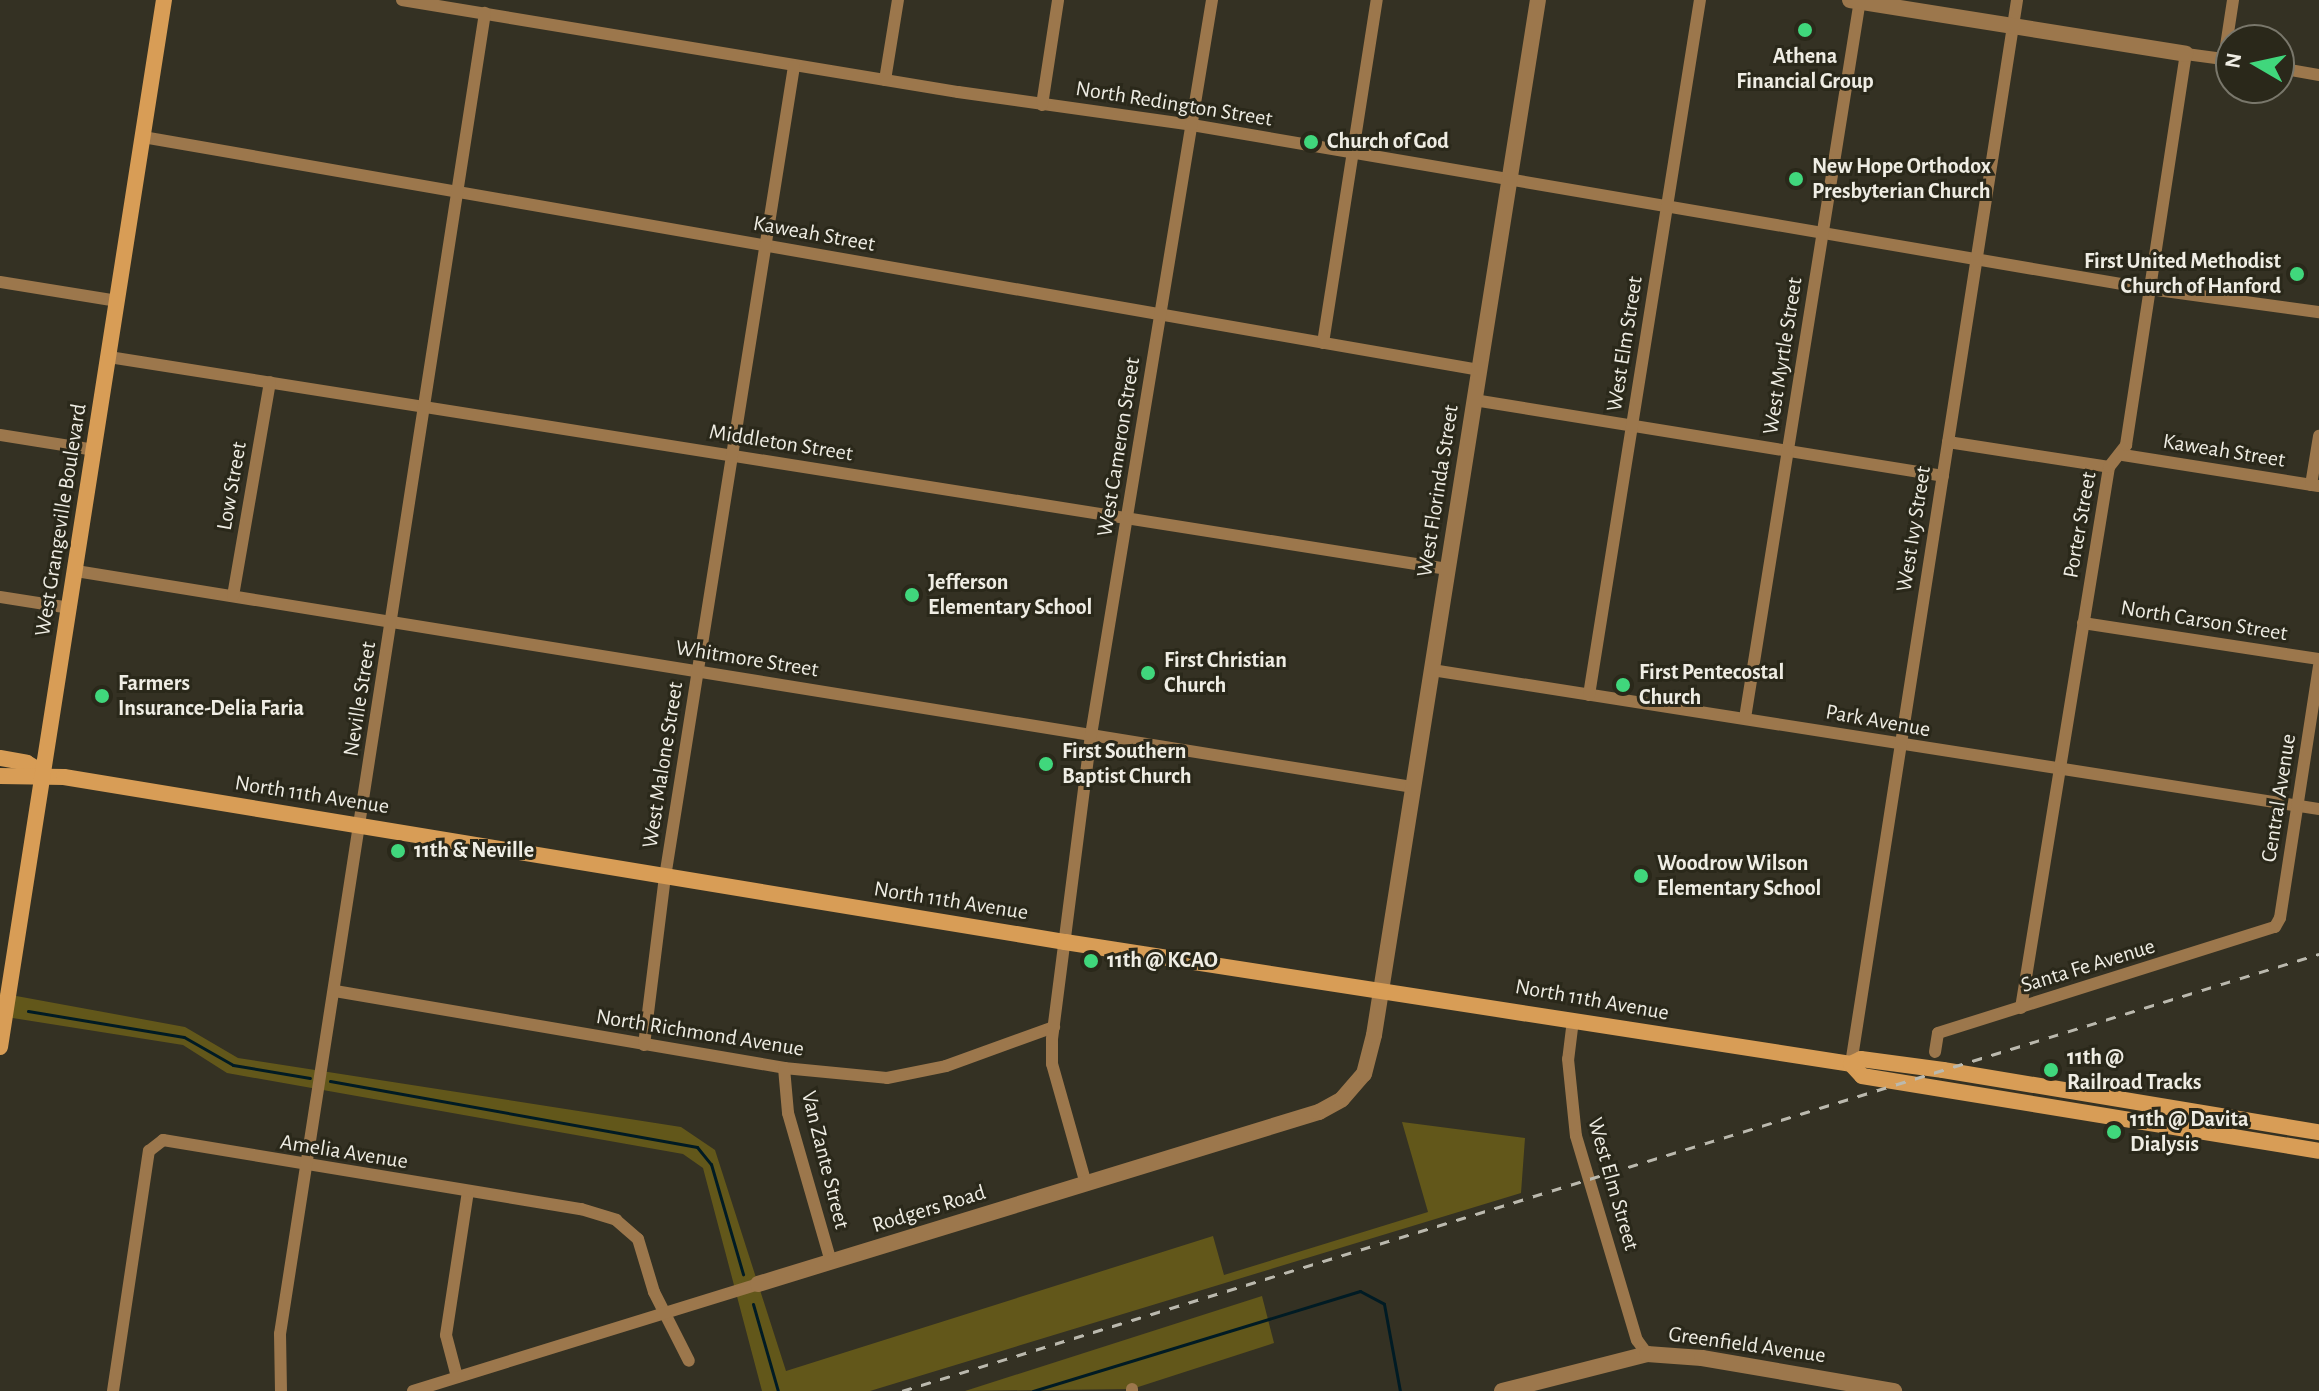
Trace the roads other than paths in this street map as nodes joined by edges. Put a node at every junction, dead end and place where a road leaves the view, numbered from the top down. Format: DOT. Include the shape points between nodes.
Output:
graph roads {
  1 [pos="164,0"];
  2 [pos="402,0"];
  3 [pos="898,0"];
  4 [pos="1058,0"];
  5 [pos="1212,0"];
  6 [pos="1377,0"];
  7 [pos="1538,0"];
  8 [pos="1700,0"];
  9 [pos="2017,0"];
  10 [pos="2233,0"];
  11 [pos="1857,1"];
  12 [pos="485,13"];
  13 [pos="2231,24"];
  14 [pos="2013,26"];
  15 [pos="2186,54"];
  16 [pos="2215,58"];
  17 [pos="794,66"];
  18 [pos="2295,71"];
  19 [pos="2319,75"];
  20 [pos="885,80"];
  21 [pos="1042,105"];
  22 [pos="1192,125"];
  23 [pos="143,137"];
  24 [pos="1353,153"];
  25 [pos="1509,180"];
  26 [pos="457,192"];
  27 [pos="1667,206"];
  28 [pos="1823,233"];
  29 [pos="766,245"];
  30 [pos="1977,260"];
  31 [pos="0,282"];
  32 [pos="2150,289"];
  33 [pos="117,301"];
  34 [pos="2319,312"];
  35 [pos="1161,314"];
  36 [pos="1323,343"];
  37 [pos="109,357"];
  38 [pos="1479,370"];
  39 [pos="270,382"];
  40 [pos="1474,400"];
  41 [pos="425,407"];
  42 [pos="1632,425"];
  43 [pos="0,435"];
  44 [pos="2319,436"];
  45 [pos="1948,442"];
  46 [pos="95,450"];
  47 [pos="1788,451"];
  48 [pos="732,455"];
  49 [pos="2123,455"];
  50 [pos="2109,467"];
  51 [pos="1943,476"];
  52 [pos="2315,485"];
  53 [pos="1127,518"];
  54 [pos="1447,569"];
  55 [pos="76,571"];
  56 [pos="233,596"];
  57 [pos="0,597"];
  58 [pos="70,608"];
  59 [pos="392,622"];
  60 [pos="2083,623"];
  61 [pos="2319,659"];
  62 [pos="2319,665"];
  63 [pos="1432,670"];
  64 [pos="698,671"];
  65 [pos="1589,695"];
  66 [pos="1745,718"];
  67 [pos="1091,735"];
  68 [pos="1901,744"];
  69 [pos="0,758"];
  70 [pos="2060,766"];
  71 [pos="45,774"];
  72 [pos="0,776"];
  73 [pos="1412,787"];
  74 [pos="2298,807"];
  75 [pos="2319,809"];
  76 [pos="361,825"];
  77 [pos="665,877"];
  78 [pos="2269,931"];
  79 [pos="1065,942"];
  80 [pos="1381,990"];
  81 [pos="335,991"];
  82 [pos="2021,1008"];
  83 [pos="1573,1020"];
  84 [pos="1054,1027"];
  85 [pos="644,1045"];
  86 [pos="0,1047"];
  87 [pos="1935,1052"];
  88 [pos="1851,1064"];
  89 [pos="784,1068"];
  90 [pos="2319,1133"];
  91 [pos="2249,1140"];
  92 [pos="2319,1151"];
  93 [pos="307,1166"];
  94 [pos="1086,1184"];
  95 [pos="468,1192"];
  96 [pos="831,1262"];
  97 [pos="758,1284"];
  98 [pos="665,1313"];
  99 [pos="1647,1354"];
  100 [pos="689,1361"];
  101 [pos="457,1377"];
  102 [pos="113,1391"];
  103 [pos="281,1391"];
  104 [pos="413,1391"];
  105 [pos="1502,1391"];
  106 [pos="1894,1391"];
  1 -- 23 [label="main road, West Grangeville Boulevard"];
  2 -- 12 [label="street, North Redington Street"];
  3 -- 20 [label="street"];
  4 -- 21 [label="street"];
  5 -- 22 [label="street, West Cameron Street"];
  6 -- 24 [label="street"];
  7 -- 25 [label="street, West Florinda Street"];
  8 -- 27 [label="street, West Elm Street"];
  9 -- 14 [label="street, West Ivy Street"];
  10 -- 13 [label="street"];
  11 -- 14 [label="street"];
  11 -- 28 [label="street, West Myrtle Street"];
  12 -- 17 [label="street, North Redington Street"];
  12 -- 26 [label="street, Neville Street"];
  14 -- 15 [label="street"];
  14 -- 30 [label="street, West Ivy Street"];
  15 -- 16 [label="street"];
  15 -- 32 [label="street, Porter Street"];
  17 -- 20 [label="street, North Redington Street"];
  17 -- 29 [label="street, West Malone Street"];
  18 -- 19 [label="street"];
  20 -- 21 [label="street, North Redington Street"];
  21 -- 22 [label="street, North Redington Street"];
  22 -- 24 [label="street, North Redington Street"];
  22 -- 35 [label="street, West Cameron Street"];
  23 -- 26 [label="street, Kaweah Street"];
  23 -- 33 [label="main road, West Grangeville Boulevard"];
  24 -- 25 [label="street, North Redington Street"];
  24 -- 36 [label="street"];
  25 -- 27 [label="street, North Redington Street"];
  25 -- 38 [label="street, West Florinda Street"];
  26 -- 29 [label="street, Kaweah Street"];
  26 -- 41 [label="street, Neville Street"];
  27 -- 28 [label="street, North Redington Street"];
  27 -- 42 [label="street, West Elm Street"];
  28 -- 30 [label="street, North Redington Street"];
  28 -- 47 [label="street, West Myrtle Street"];
  29 -- 35 [label="street, Kaweah Street"];
  29 -- 48 [label="street, West Malone Street"];
  30 -- 32 [label="street, North Redington Street"];
  30 -- 45 [label="street, West Ivy Street"];
  31 -- 33 [label="street"];
  32 -- 34 [label="street, North Redington Street"];
  32 -- 49 [label="street, Porter Street"];
  33 -- 37 [label="main road, West Grangeville Boulevard"];
  35 -- 36 [label="street, Kaweah Street"];
  35 -- 53 [label="street, West Cameron Street"];
  36 -- 38 [label="street, Kaweah Street"];
  37 -- 39 [label="street, Middleton Street"];
  37 -- 46 [label="main road, West Grangeville Boulevard"];
  38 -- 40 [label="street, West Florinda Street"];
  39 -- 41 [label="street, Middleton Street"];
  39 -- 56 [label="street, Low Street"];
  40 -- 42 [label="street"];
  40 -- 54 [label="street, West Florinda Street"];
  41 -- 48 [label="street, Middleton Street"];
  41 -- 59 [label="street, Neville Street"];
  42 -- 47 [label="street"];
  42 -- 65 [label="street, West Elm Street"];
  43 -- 46 [label="street"];
  44 -- 52 [label="street"];
  45 -- 50 [label="street"];
  45 -- 51 [label="street, West Ivy Street"];
  46 -- 55 [label="main road, West Grangeville Boulevard"];
  47 -- 51 [label="street"];
  47 -- 66 [label="street, West Myrtle Street"];
  48 -- 53 [label="street, Middleton Street"];
  48 -- 64 [label="street, West Malone Street"];
  49 -- 50 [label="street, Porter Street"];
  49 -- 52 [label="street, Kaweah Street"];
  50 -- 60 [label="street, Porter Street"];
  51 -- 68 [label="street, West Ivy Street"];
  53 -- 54 [label="street, Middleton Street"];
  53 -- 67 [label="street, West Cameron Street"];
  54 -- 63 [label="street, West Florinda Street"];
  55 -- 56 [label="street, Whitmore Street"];
  55 -- 58 [label="main road, West Grangeville Boulevard"];
  56 -- 59 [label="street, Whitmore Street"];
  57 -- 58 [label="street"];
  58 -- 71 [label="main road, West Grangeville Boulevard"];
  59 -- 64 [label="street, Whitmore Street"];
  59 -- 76 [label="street, Neville Street"];
  60 -- 61 [label="street, North Carson Street"];
  60 -- 70 [label="street, Porter Street"];
  62 -- 74 [label="street, Central Avenue"];
  63 -- 65 [label="street, Park Avenue"];
  63 -- 73 [label="street, West Florinda Street"];
  64 -- 67 [label="street, Whitmore Street"];
  64 -- 77 [label="street, West Malone Street"];
  65 -- 66 [label="street, Park Avenue"];
  66 -- 68 [label="street, Park Avenue"];
  67 -- 73 [label="street, Whitmore Street"];
  67 -- 79 [label="street, West Cameron Street"];
  68 -- 70 [label="street, Park Avenue"];
  68 -- 88 [label="street, West Ivy Street"];
  69 -- 71 [label="main road, North 11th Avenue" via="27,763"];
  70 -- 74 [label="street, Park Avenue"];
  70 -- 82 [label="street, Porter Street"];
  71 -- 72 [label="main road, North 11th Avenue" via="25,779"];
  71 -- 76 [label="main road, North 11th Avenue"];
  71 -- 86 [label="main road, West Grangeville Boulevard"];
  73 -- 80 [label="street, West Florinda Street"];
  74 -- 75 [label="street, Park Avenue"];
  74 -- 78 [label="street, Central Avenue" via="2280,918"];
  76 -- 77 [label="main road, North 11th Avenue"];
  76 -- 81 [label="street, Neville Street"];
  77 -- 79 [label="main road, North 11th Avenue"];
  77 -- 85 [label="street, West Malone Street"];
  78 -- 82 [label="street, Santa Fe Avenue"];
  79 -- 80 [label="main road, North 11th Avenue"];
  79 -- 84 [label="street, West Cameron Street"];
  80 -- 83 [label="main road, North 11th Avenue"];
  80 -- 94 [label="street, Rodgers Road" via="1364,1074 1330,1107"];
  81 -- 85 [label="street, North Richmond Avenue"];
  81 -- 93 [label="street, Neville Street"];
  82 -- 87 [label="street, Santa Fe Avenue" via="1938,1033"];
  83 -- 88 [label="main road, North 11th Avenue"];
  83 -- 99 [label="street, West Elm Street" via="1568,1059 1576,1136 1637,1340"];
  84 -- 89 [label="street, North Richmond Avenue" via="903,1077"];
  84 -- 94 [label="street, West Cameron Street" via="1052,1064"];
  85 -- 89 [label="street, North Richmond Avenue"];
  88 -- 90 [label="main road, North 11th Avenue" via="1861,1059 1929,1068"];
  88 -- 91 [label="main road, North 11th Avenue" via="1862,1076"];
  89 -- 96 [label="street, Van Zante Street" via="788,1113"];
  90 -- 91 [label="main road" via="2253,1129"];
  91 -- 92 [label="main road, North 11th Avenue"];
  93 -- 95 [label="street, Amelia Avenue"];
  93 -- 102 [label="street, Amelia Avenue" via="163,1140 153,1144"];
  93 -- 103 [label="street, Neville Street" via="280,1334"];
  94 -- 96 [label="street, Rodgers Road"];
  95 -- 98 [label="street, Amelia Avenue" via="581,1209 626,1226 638,1239"];
  95 -- 101 [label="street" via="446,1335"];
  96 -- 97 [label="street, Rodgers Road"];
  97 -- 98 [label="street, Rodgers Road"];
  98 -- 100 [label="street, Amelia Avenue"];
  98 -- 101 [label="street, Rodgers Road"];
  99 -- 105 [label="street, Greenfield Avenue"];
  99 -- 106 [label="street, Greenfield Avenue" via="1702,1358"];
  101 -- 104 [label="street, Rodgers Road"];
}
